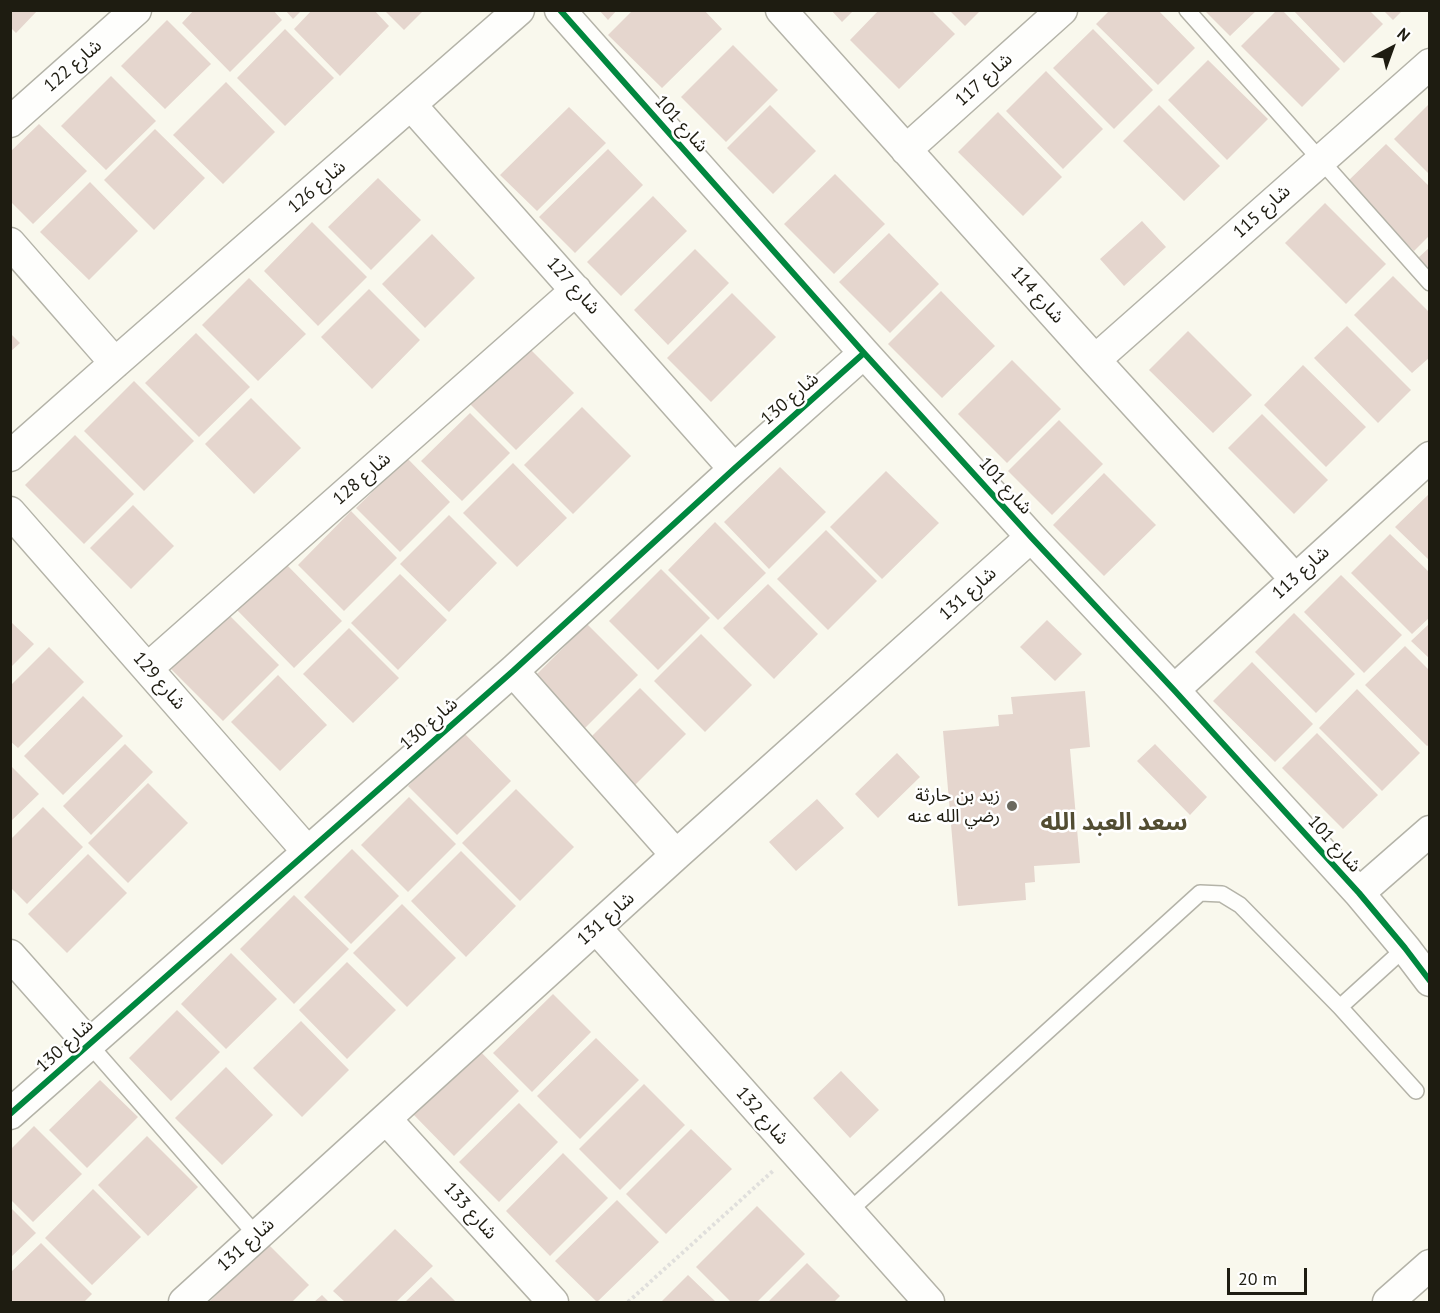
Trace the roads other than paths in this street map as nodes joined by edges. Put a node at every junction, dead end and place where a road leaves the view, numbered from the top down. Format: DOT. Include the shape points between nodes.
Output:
graph roads {
  1 [pos="136,10"];
  2 [pos="519,10"];
  3 [pos="560,10"];
  4 [pos="781,10"];
  5 [pos="1062,10"];
  6 [pos="1187,10"];
  7 [pos="1430,64"];
  8 [pos="411,105"];
  9 [pos="10,122"];
  10 [pos="906,150"];
  11 [pos="1321,160"];
  12 [pos="10,243"];
  13 [pos="1430,283"];
  14 [pos="576,290"];
  15 [pos="864,353"];
  16 [pos="1095,360"];
  17 [pos="114,363"];
  18 [pos="10,456"];
  19 [pos="1430,457"];
  20 [pos="734,469"];
  21 [pos="10,512"];
  22 [pos="1031,537"];
  23 [pos="1295,579"];
  24 [pos="148,668"];
  25 [pos="513,671"];
  26 [pos="1174,690"];
  27 [pos="1430,831"];
  28 [pos="307,851"];
  29 [pos="676,855"];
  30 [pos="1359,893"];
  31 [pos="596,928"];
  32 [pos="1405,948"];
  33 [pos="10,955"];
  34 [pos="1430,981"];
  35 [pos="1340,1007"];
  36 [pos="88,1044"];
  37 [pos="1416,1091"];
  38 [pos="10,1114"];
  39 [pos="386,1119"];
  40 [pos="848,1212"];
  41 [pos="257,1236"];
  42 [pos="1430,1265"];
  43 [pos="184,1302"];
  44 [pos="553,1302"];
  45 [pos="929,1302"];
  46 [pos="1388,1302"];
  1 -- 9 [label="street, شارع 122"];
  2 -- 8 [label="street, شارع 126"];
  3 -- 15 [label="street, شارع 101"];
  4 -- 10 [label="street, شارع 114"];
  5 -- 10 [label="street, شارع 117"];
  6 -- 11 [label="lane"];
  7 -- 11 [label="street, شارع 115"];
  8 -- 14 [label="street, شارع 127"];
  8 -- 17 [label="street, شارع 126"];
  10 -- 16 [label="street, شارع 114"];
  11 -- 13 [label="lane"];
  11 -- 16 [label="street, شارع 115"];
  12 -- 17 [label="street"];
  14 -- 20 [label="street, شارع 127"];
  14 -- 24 [label="street, شارع 128"];
  15 -- 20 [label="street, شارع 130"];
  15 -- 22 [label="street, شارع 101"];
  16 -- 23 [label="street, شارع 114"];
  17 -- 18 [label="street, شارع 126"];
  19 -- 23 [label="street, شارع 113"];
  20 -- 25 [label="street, شارع 130"];
  21 -- 24 [label="street, شارع 129"];
  22 -- 26 [label="street, شارع 101"];
  22 -- 29 [label="street, شارع 131"];
  23 -- 26 [label="street, شارع 113"];
  24 -- 28 [label="street, شارع 129"];
  25 -- 28 [label="street, شارع 130"];
  25 -- 29 [label="street"];
  26 -- 30 [label="street, شارع 101"];
  27 -- 30 [label="street"];
  28 -- 36 [label="street, شارع 130"];
  29 -- 31 [label="street, شارع 131"];
  30 -- 32 [label="street, شارع 101"];
  31 -- 39 [label="street, شارع 131"];
  31 -- 40 [label="street, شارع 132"];
  32 -- 34 [label="street, شارع 101"];
  32 -- 35 [label="lane"];
  33 -- 36 [label="street"];
  35 -- 37 [label="lane"];
  35 -- 40 [label="lane" via="1240,905 1222,894 1200,893"];
  36 -- 38 [label="street, شارع 130"];
  36 -- 41 [label="lane"];
  39 -- 41 [label="street, شارع 131"];
  39 -- 44 [label="street, شارع 133"];
  40 -- 45 [label="street, شارع 132"];
  41 -- 43 [label="street, شارع 131"];
  42 -- 46 [label="street"];
}
